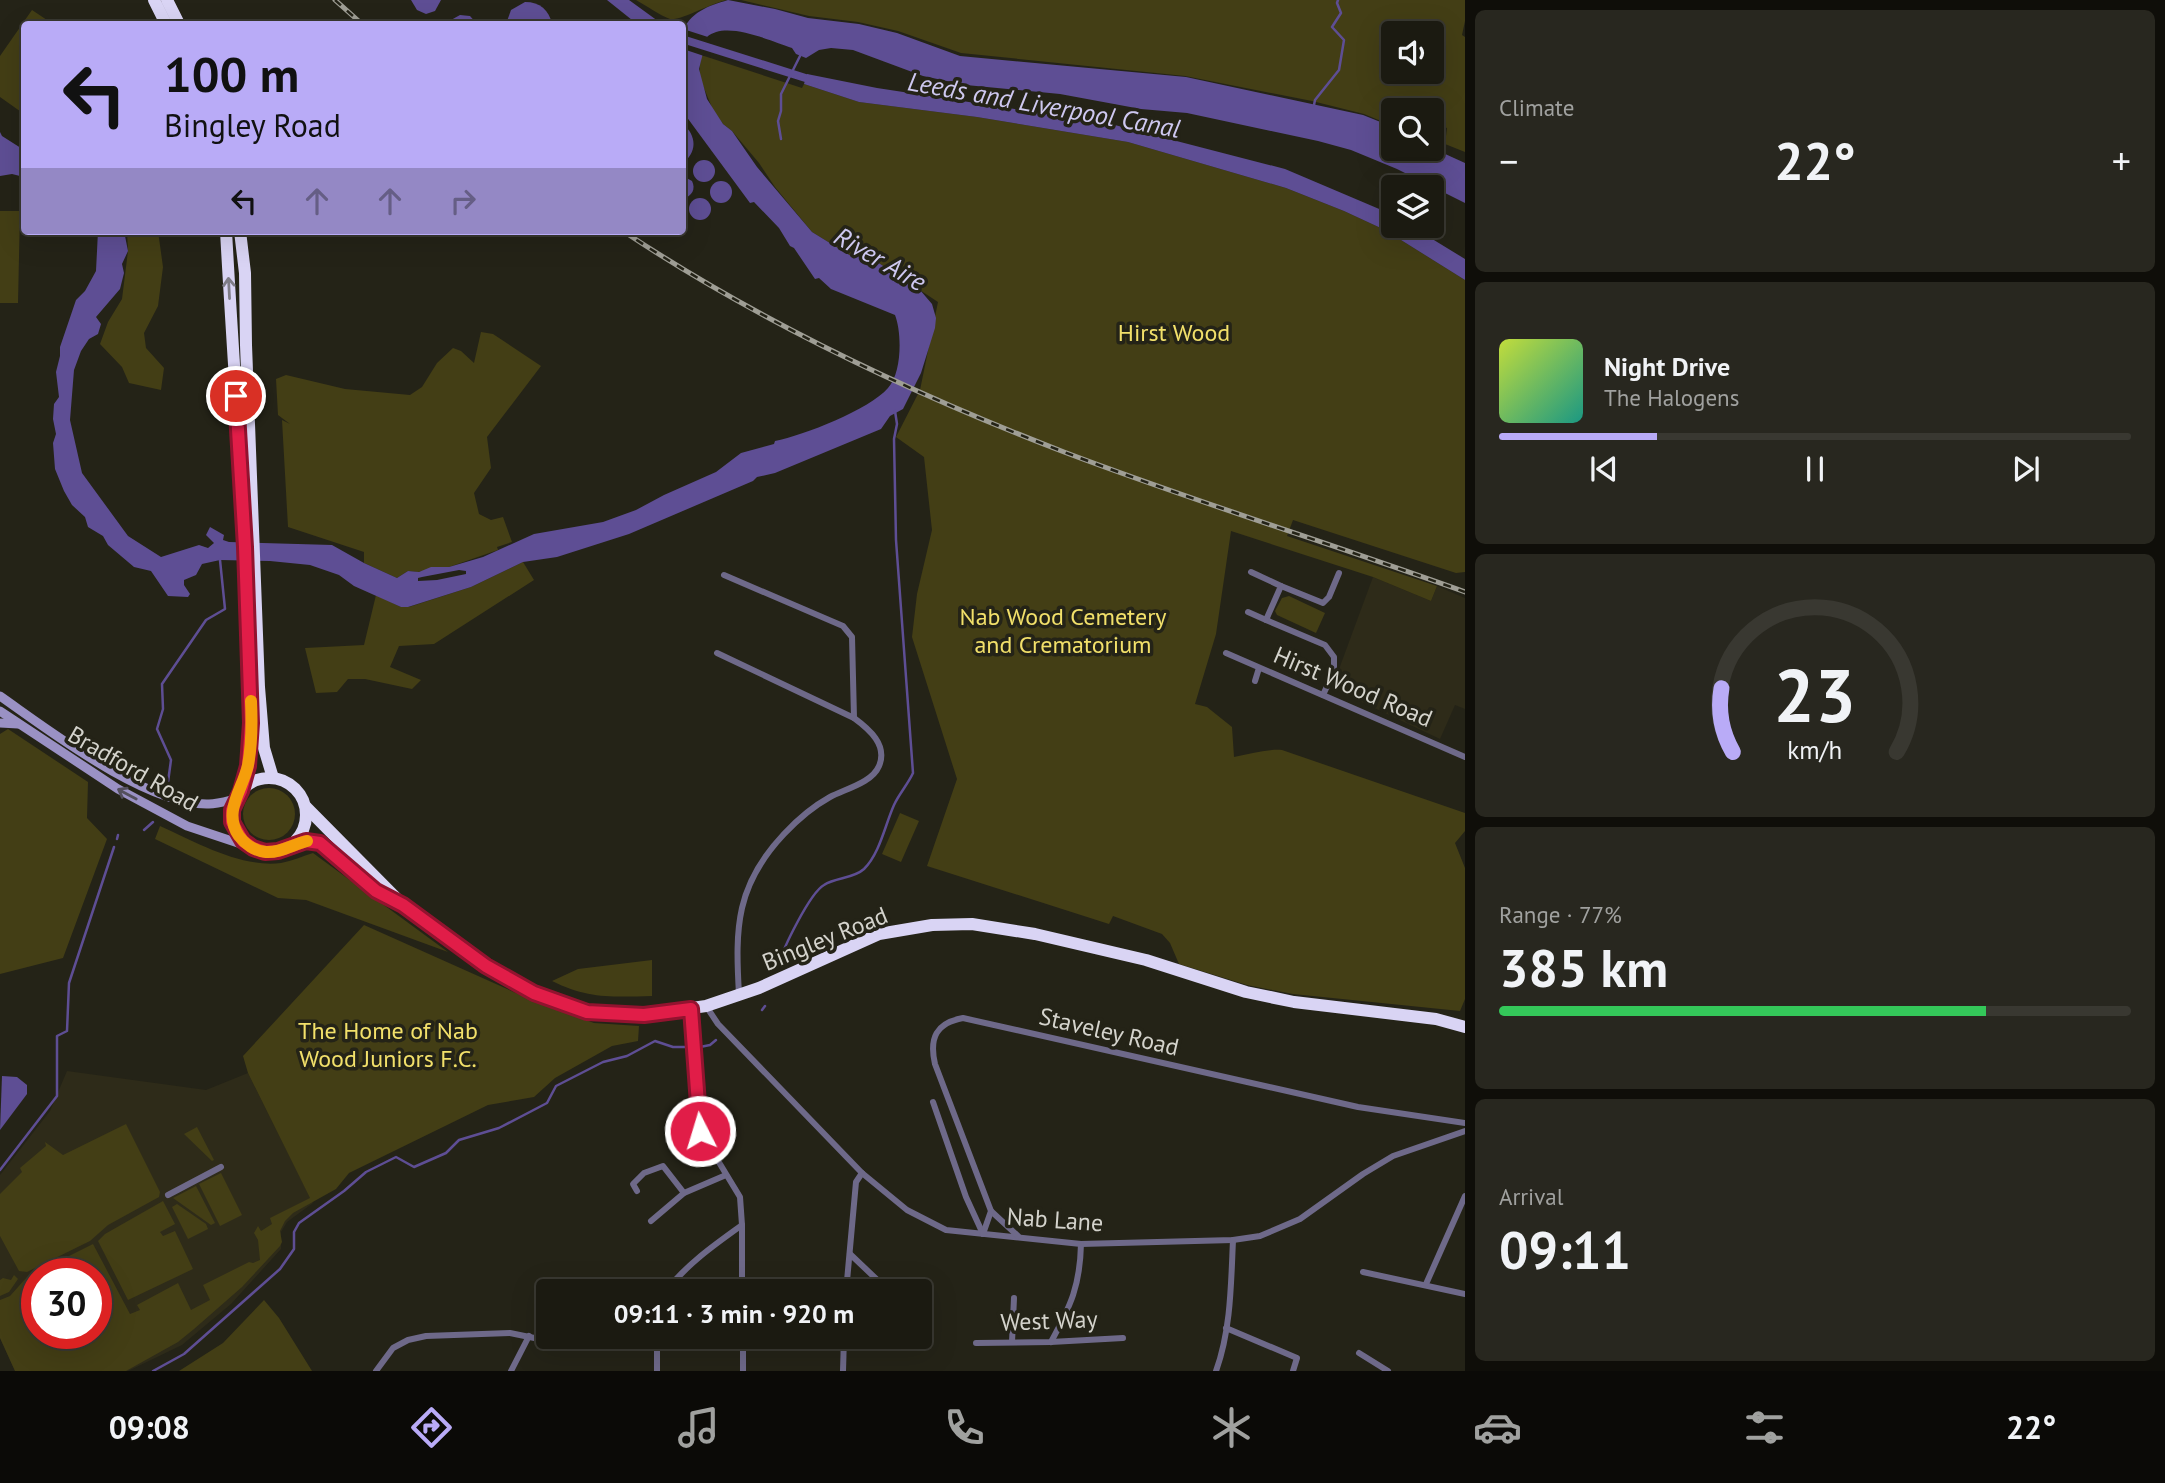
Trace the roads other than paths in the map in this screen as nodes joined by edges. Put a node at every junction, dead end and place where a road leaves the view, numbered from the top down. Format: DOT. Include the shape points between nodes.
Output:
graph roads {
  1 [pos="154,0"];
  2 [pos="167,0"];
  3 [pos="164,21"];
  4 [pos="178,21"];
  5 [pos="226,235"];
  6 [pos="240,235"];
  7 [pos="239,346"];
  8 [pos="1251,572"];
  9 [pos="1339,573"];
  10 [pos="724,575"];
  11 [pos="1281,586"];
  12 [pos="1248,612"];
  13 [pos="1266,620"];
  14 [pos="717,653"];
  15 [pos="1226,653"];
  16 [pos="1259,668"];
  17 [pos="1255,681"];
  18 [pos="255,687"];
  19 [pos="1324,695"];
  20 [pos="0,696"];
  21 [pos="0,711"];
  22 [pos="854,718"];
  23 [pos="0,723"];
  24 [pos="20,724"];
  25 [pos="1465,757"];
  26 [pos="273,778"];
  27 [pos="238,795"];
  28 [pos="306,807"];
  29 [pos="289,846"];
  30 [pos="253,848"];
  31 [pos="403,905"];
  32 [pos="740,996"];
  33 [pos="706,1006"];
  34 [pos="691,1009"];
  35 [pos="1465,1027"];
  36 [pos="933,1101"];
  37 [pos="1465,1124"];
  38 [pos="1465,1131"];
  39 [pos="220,1167"];
  40 [pos="862,1173"];
  41 [pos="726,1175"];
  42 [pos="638,1191"];
  43 [pos="684,1193"];
  44 [pos="168,1195"];
  45 [pos="1465,1196"];
  46 [pos="991,1211"];
  47 [pos="651,1221"];
  48 [pos="742,1225"];
  49 [pos="983,1234"];
  50 [pos="1018,1236"];
  51 [pos="1233,1240"];
  52 [pos="1081,1244"];
  53 [pos="850,1254"];
  54 [pos="1363,1272"];
  55 [pos="676,1279"];
  56 [pos="742,1279"];
  57 [pos="847,1279"];
  58 [pos="876,1279"];
  59 [pos="1426,1284"];
  60 [pos="1465,1294"];
  61 [pos="1014,1298"];
  62 [pos="1226,1328"];
  63 [pos="529,1336"];
  64 [pos="536,1338"];
  65 [pos="1123,1338"];
  66 [pos="1012,1342"];
  67 [pos="1051,1342"];
  68 [pos="976,1343"];
  69 [pos="657,1349"];
  70 [pos="743,1349"];
  71 [pos="844,1349"];
  72 [pos="1359,1353"];
  73 [pos="376,1371"];
  74 [pos="511,1371"];
  75 [pos="657,1371"];
  76 [pos="743,1371"];
  77 [pos="844,1371"];
  78 [pos="1216,1371"];
  79 [pos="1293,1371"];
  80 [pos="1388,1371"];
  1 -- 3 [label="highway"];
  2 -- 4 [label="highway"];
  7 -- 5 [label="highway, one-way"];
  6 -- 7 [label="highway" via="245,272"];
  7 -- 18 [label="highway"];
  8 -- 11 [label="street"];
  9 -- 11 [label="street" via="1323,603"];
  10 -- 22 [label="street" via="849,631"];
  11 -- 13 [label="street"];
  12 -- 13 [label="street"];
  13 -- 19 [label="street" via="1325,645 1334,657 1334,671"];
  14 -- 22 [label="street"];
  15 -- 16 [label="street, Hirst Wood Road"];
  16 -- 17 [label="street"];
  16 -- 19 [label="street, Hirst Wood Road"];
  18 -- 26 [label="highway"];
  18 -- 27 [label="highway" via="250,745"];
  19 -- 25 [label="street, Hirst Wood Road"];
  20 -- 27 [label="main road, Bradford Road" via="135,784 183,801 209,804"];
  21 -- 24 [label="main road, Bradford Road"];
  22 -- 32 [label="street" via="880,747 878,769 798,819 760,863 743,897 737,953"];
  23 -- 24 [label="main road"];
  30 -- 24 [label="main road, Bradford Road, one-way" via="187,826 101,780"];
  26 -- 27 [label="highway" via="250,783"];
  26 -- 28 [label="highway" via="294,787"];
  27 -- 30 [label="highway" via="232,822"];
  28 -- 29 [label="highway" via="303,829"];
  28 -- 31 [label="highway, Bingley Road"];
  29 -- 30 [label="highway" via="265,852"];
  29 -- 31 [label="highway" via="320,843 376,891"];
  31 -- 34 [label="highway, Bingley Road" via="486,966 534,993 587,1012 644,1015"];
  32 -- 33 [label="highway, Bingley Road"];
  32 -- 35 [label="highway, Bingley Road" via="879,934 972,924 1134,957 1246,992"];
  33 -- 34 [label="highway, Bingley Road"];
  33 -- 40 [label="street, Nab Lane" via="718,1024"];
  34 -- 41 [label="street" via="700,1131"];
  36 -- 49 [label="street"];
  37 -- 46 [label="street, Staveley Road" via="1358,1107 963,1018 949,1020 940,1027 931,1048"];
  38 -- 51 [label="street, Nab Lane" via="1393,1156 1300,1219 1261,1236"];
  39 -- 44 [label="street"];
  40 -- 49 [label="street, Nab Lane" via="923,1220 946,1230"];
  40 -- 53 [label="street" via="856,1182"];
  41 -- 43 [label="street"];
  41 -- 48 [label="street" via="740,1197"];
  42 -- 43 [label="street" via="633,1184 644,1173 663,1166"];
  43 -- 47 [label="street"];
  45 -- 59 [label="street"];
  46 -- 49 [label="street"];
  46 -- 50 [label="street, Staveley Road"];
  48 -- 55 [label="street" via="703,1252"];
  48 -- 56 [label="street"];
  49 -- 50 [label="street, Nab Lane"];
  50 -- 52 [label="street, Nab Lane"];
  51 -- 52 [label="street, Nab Lane"];
  51 -- 62 [label="street"];
  52 -- 67 [label="street" via="1076,1291"];
  53 -- 57 [label="street"];
  53 -- 58 [label="street"];
  54 -- 59 [label="street"];
  59 -- 60 [label="street"];
  61 -- 66 [label="street"];
  62 -- 78 [label="street"];
  62 -- 79 [label="street" via="1297,1358"];
  63 -- 64 [label="street"];
  63 -- 73 [label="street" via="510,1333 408,1340 393,1349"];
  63 -- 74 [label="street"];
  65 -- 67 [label="street, West Way"];
  66 -- 67 [label="street, West Way"];
  66 -- 68 [label="street, West Way"];
  69 -- 75 [label="street"];
  70 -- 76 [label="street"];
  71 -- 77 [label="street"];
  72 -- 80 [label="street"];
}
